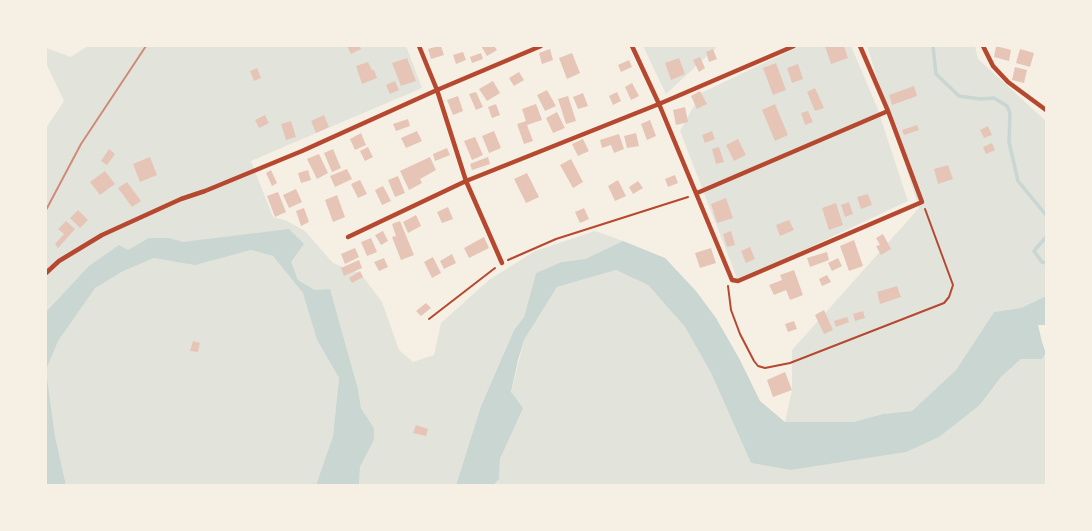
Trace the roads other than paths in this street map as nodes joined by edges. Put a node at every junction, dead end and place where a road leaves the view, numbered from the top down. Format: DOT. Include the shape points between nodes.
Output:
graph roads {
  1 [pos="419,46"];
  2 [pos="541,46"];
  3 [pos="632,46"];
  4 [pos="794,46"];
  5 [pos="860,46"];
  6 [pos="983,46"];
  7 [pos="437,90"];
  8 [pos="659,104"];
  9 [pos="1046,108"];
  10 [pos="888,111"];
  11 [pos="466,181"];
  12 [pos="697,193"];
  13 [pos="348,237"];
  14 [pos="502,263"];
  15 [pos="46,273"];
  1 -- 7 [label="street"];
  2 -- 7 [label="street"];
  3 -- 8 [label="street"];
  4 -- 8 [label="street"];
  5 -- 10 [label="street"];
  6 -- 9 [label="street" via="1008,82"];
  7 -- 11 [label="street"];
  7 -- 15 [label="street" via="181,199 102,236"];
  8 -- 11 [label="street"];
  8 -- 12 [label="street"];
  10 -- 12 [label="street"];
  10 -- 12 [label="street" via="922,202 738,281 732,280"];
  11 -- 13 [label="street"];
  11 -- 14 [label="street"];
}
